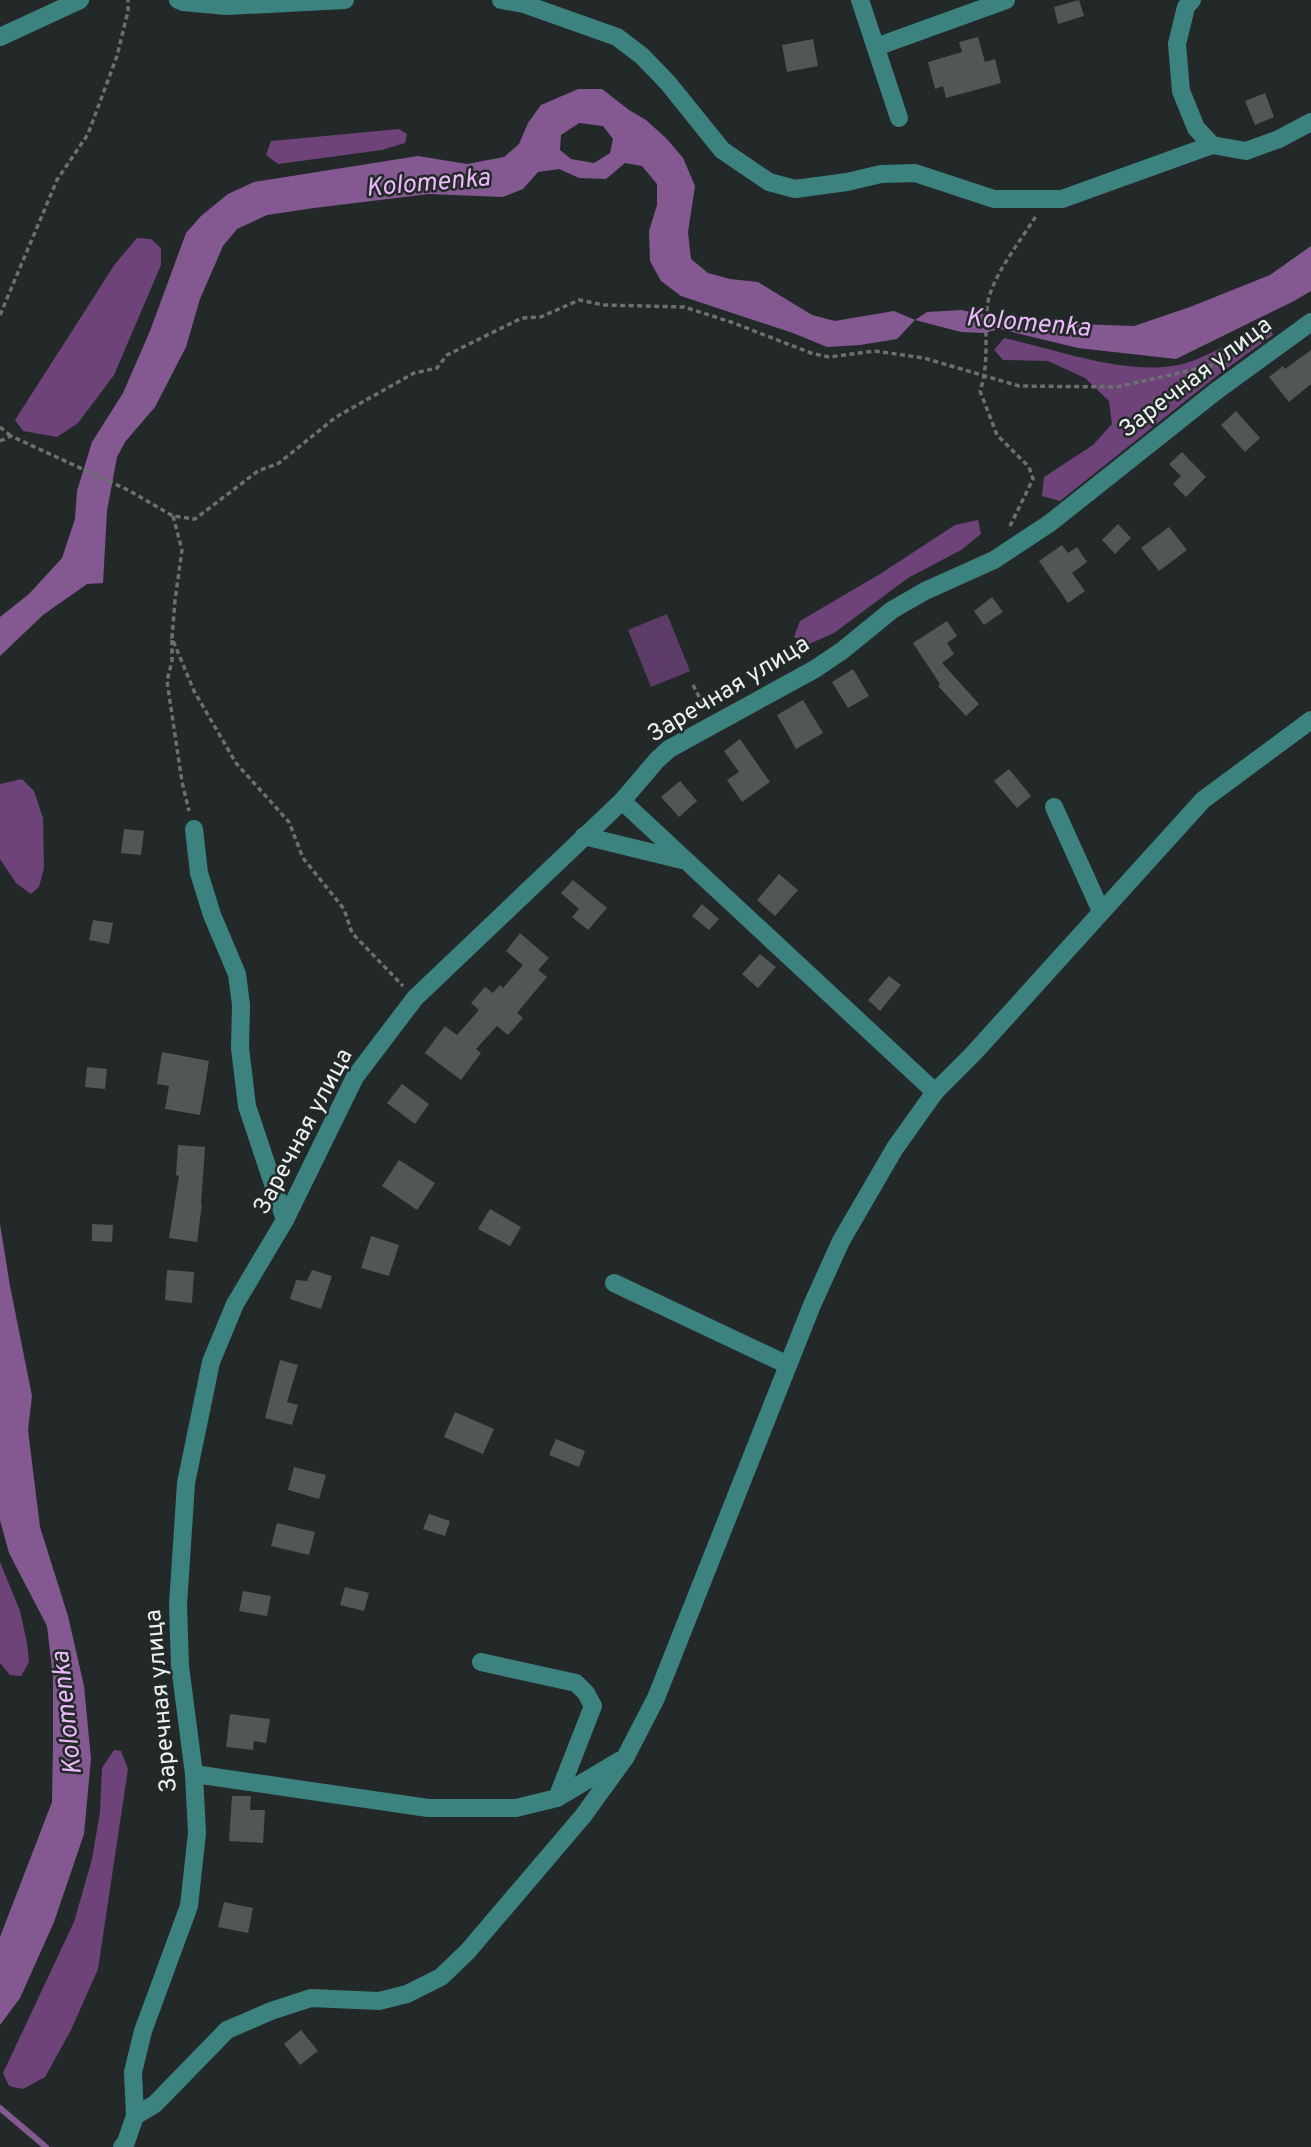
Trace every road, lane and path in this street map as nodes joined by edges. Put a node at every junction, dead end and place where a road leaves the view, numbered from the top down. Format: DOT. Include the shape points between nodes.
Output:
graph roads {
  1 [pos="80,0"];
  2 [pos="128,0"];
  3 [pos="178,0"];
  4 [pos="345,0"];
  5 [pos="501,0"];
  6 [pos="860,0"];
  7 [pos="1006,0"];
  8 [pos="1192,0"];
  9 [pos="0,37"];
  10 [pos="876,47"];
  11 [pos="899,118"];
  12 [pos="1311,122"];
  13 [pos="1212,145"];
  14 [pos="1046,199"];
  15 [pos="0,315"];
  16 [pos="1311,322"];
  17 [pos="1231,361"];
  18 [pos="985,376"];
  19 [pos="0,427"];
  20 [pos="12,436"];
  21 [pos="0,440"];
  22 [pos="173,516"];
  23 [pos="994,560"];
  24 [pos="172,638"];
  25 [pos="693,685"];
  26 [pos="1311,720"];
  27 [pos="713,725"];
  28 [pos="622,801"];
  29 [pos="1054,807"];
  30 [pos="194,829"];
  31 [pos="584,836"];
  32 [pos="686,861"];
  33 [pos="1101,911"];
  34 [pos="415,998"];
  35 [pos="935,1092"];
  36 [pos="285,1220"];
  37 [pos="614,1283"];
  38 [pos="788,1365"];
  39 [pos="481,1662"];
  40 [pos="625,1758"];
  41 [pos="194,1774"];
  42 [pos="557,1798"];
  43 [pos="135,2116"];
  44 [pos="122,2147"];
  1 -- 9 [label="street"];
  2 -- 15 [label="path" via="117,56 88,134 57,180"];
  3 -- 4 [label="street" via="227,6"];
  5 -- 14 [label="street" via="617,37 642,55 722,150 769,182 795,189 881,174 915,173 994,199"];
  6 -- 10 [label="street"];
  7 -- 10 [label="street"];
  8 -- 13 [label="street" via="1177,44 1181,91 1196,128"];
  10 -- 11 [label="street"];
  12 -- 13 [label="street" via="1246,151"];
  13 -- 14 [label="street" via="1062,199"];
  14 -- 18 [label="path" via="989,298"];
  16 -- 23 [label="street, Заречная улица" via="1215,391 1050,523"];
  17 -- 18 [label="path" via="1117,387 1019,386"];
  18 -- 22 [label="path" via="924,358 874,351 829,357 811,353 684,307 579,300 541,317 522,318 447,355 438,368 414,373 336,417 279,463 258,471 195,519"];
  18 -- 23 [label="path" via="980,391 998,435 1030,467 1032,479"];
  19 -- 20 [label="path"];
  20 -- 21 [label="path"];
  20 -- 22 [label="path"];
  22 -- 24 [label="path" via="182,550"];
  23 -- 27 [label="street, Заречная улица" via="892,610 815,669"];
  24 -- 30 [label="path" via="167,681 181,782"];
  24 -- 34 [label="path" via="194,691 236,763 289,822 303,858 344,909 352,933"];
  25 -- 27 [label="path"];
  26 -- 33 [label="street" via="1203,800"];
  27 -- 28 [label="street, Заречная улица" via="669,749"];
  28 -- 31 [label="street, Заречная улица"];
  28 -- 32 [label="street"];
  29 -- 33 [label="street"];
  30 -- 36 [label="street" via="199,873 237,974 247,1106"];
  31 -- 32 [label="street"];
  31 -- 34 [label="street, Заречная улица"];
  32 -- 35 [label="street"];
  33 -- 35 [label="street"];
  34 -- 36 [label="street, Заречная улица" via="355,1077"];
  35 -- 38 [label="street" via="895,1148 841,1241"];
  36 -- 41 [label="street, Заречная улица" via="235,1304 211,1362 186,1483 178,1605 180,1666"];
  37 -- 38 [label="street"];
  38 -- 40 [label="street" via="656,1698"];
  39 -- 42 [label="street" via="576,1683 586,1693 593,1706"];
  40 -- 42 [label="street"];
  40 -- 43 [label="street" via="583,1816 441,1978 379,2001 312,1998 227,2030 155,2104"];
  41 -- 42 [label="street" via="428,1808 516,1808"];
  41 -- 43 [label="street, Заречная улица" via="197,1833 189,1906 143,2031 133,2072"];
  43 -- 44 [label="street, Заречная улица"];
}
